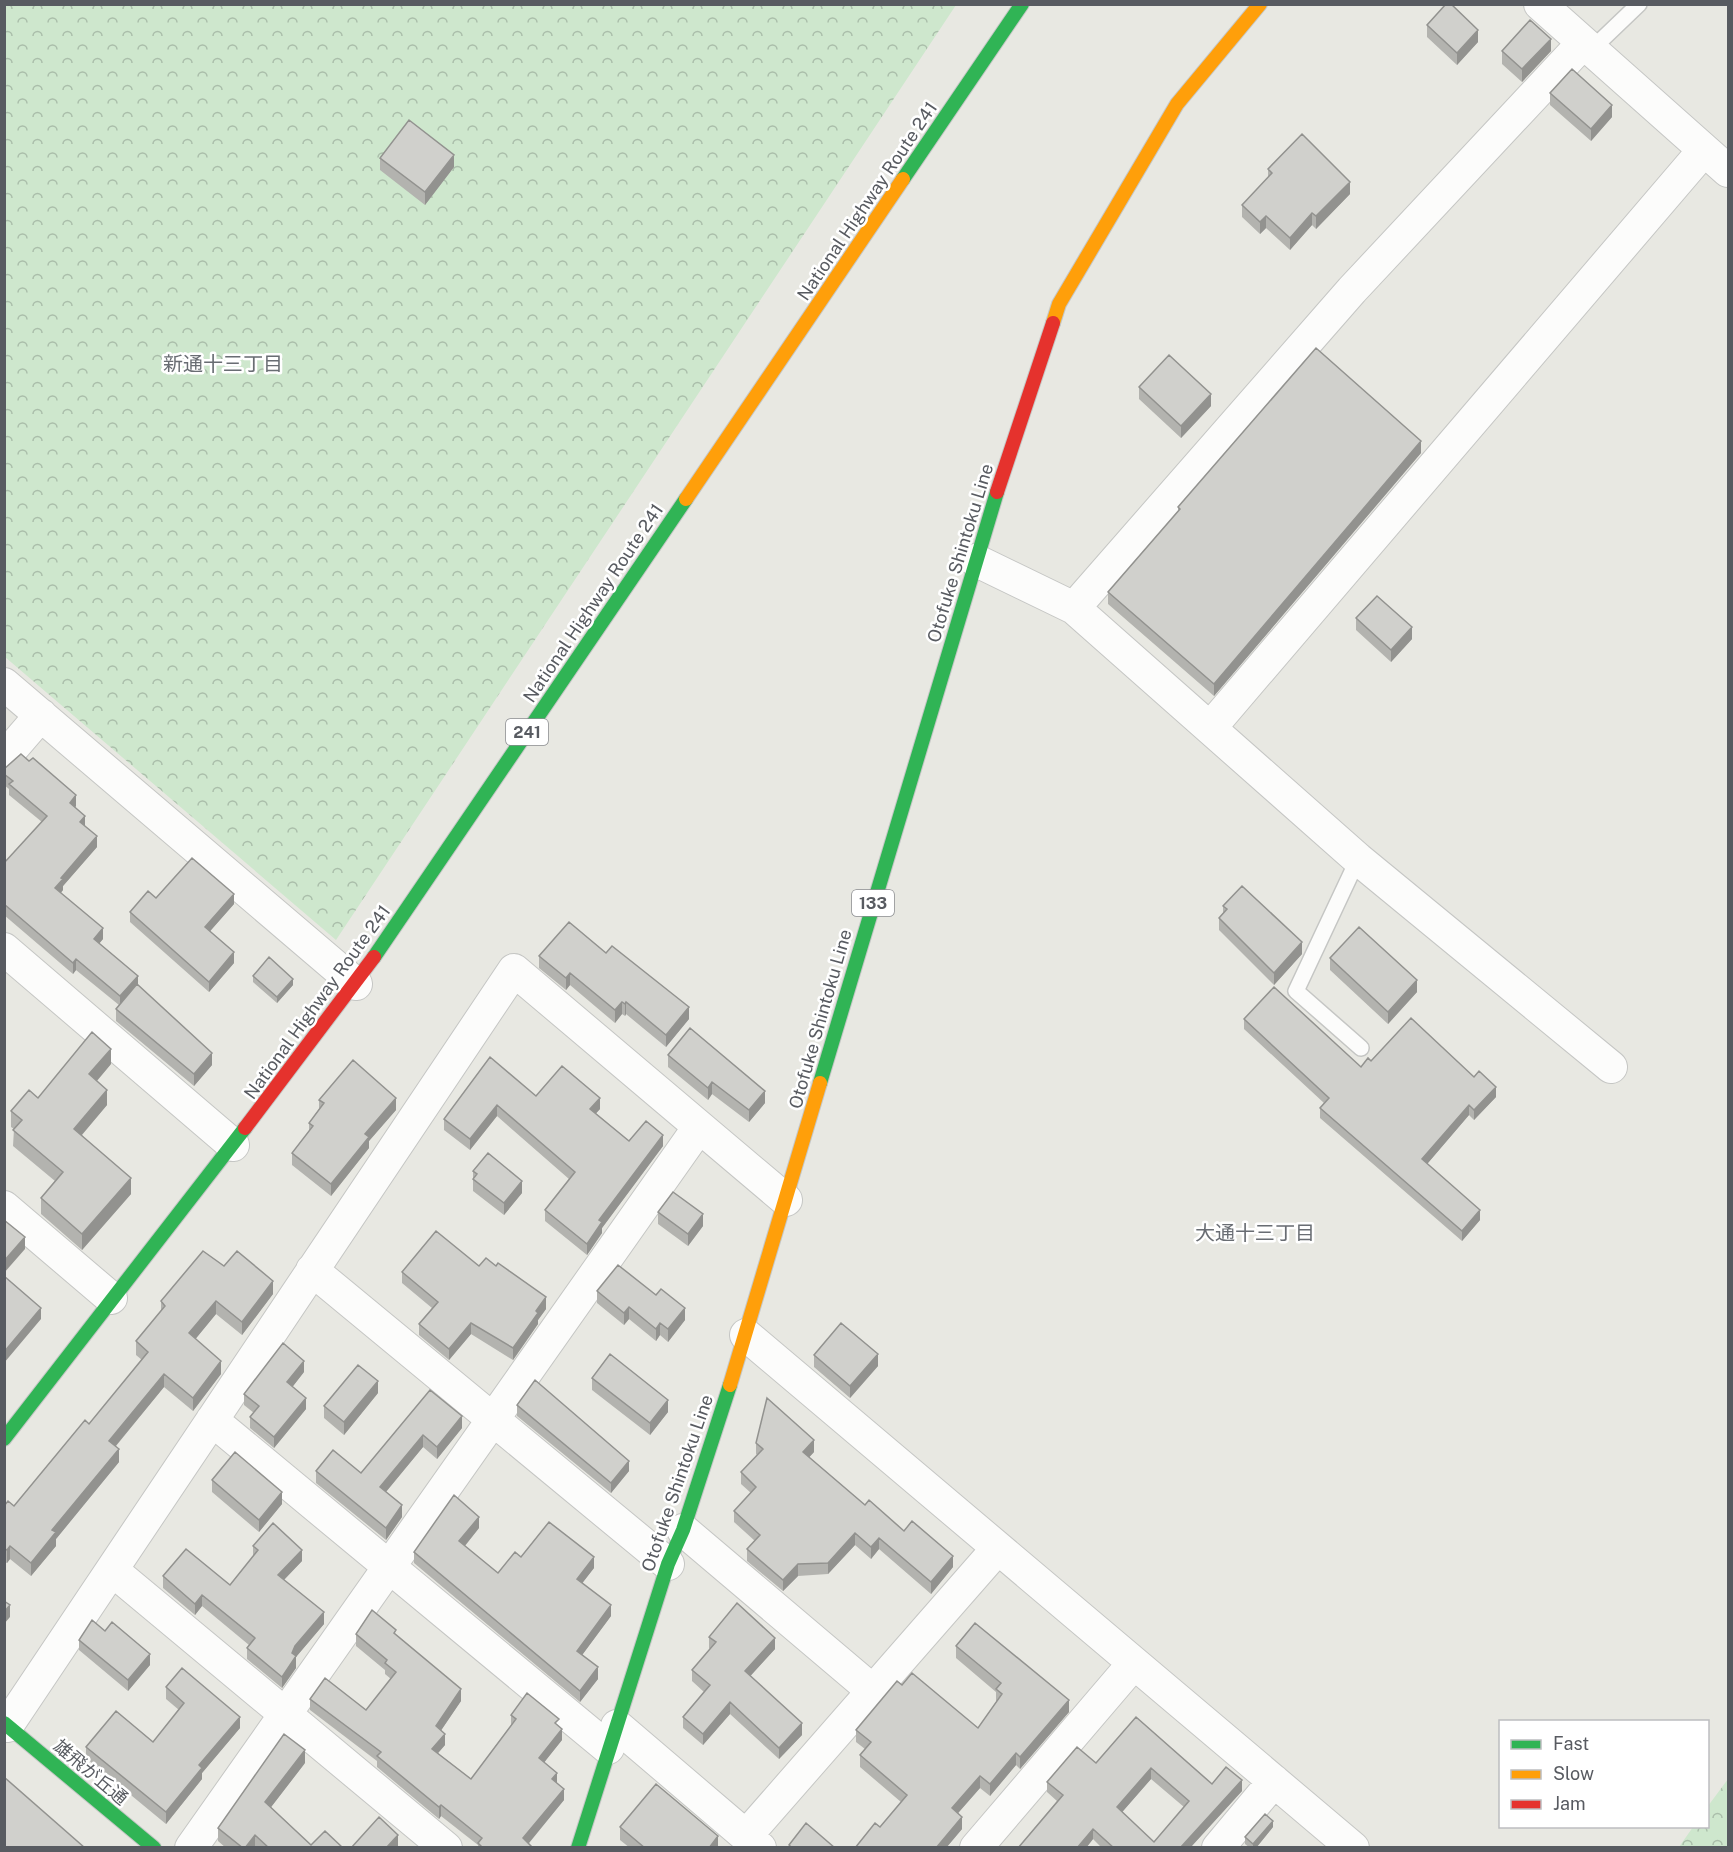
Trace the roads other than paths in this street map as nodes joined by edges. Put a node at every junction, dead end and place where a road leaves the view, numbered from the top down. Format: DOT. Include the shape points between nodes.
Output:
graph roads {
  1 [pos="1022,4"];
  2 [pos="1260,4"];
  3 [pos="1540,4"];
  4 [pos="1639,4"];
  5 [pos="1587,46"];
  6 [pos="1704,150"];
  7 [pos="1728,171"];
  8 [pos="975,560"];
  9 [pos="1074,608"];
  10 [pos="4,684"];
  11 [pos="41,715"];
  12 [pos="1210,728"];
  13 [pos="4,758"];
  14 [pos="1358,859"];
  15 [pos="4,949"];
  16 [pos="356,984"];
  17 [pos="1360,1048"];
  18 [pos="1611,1067"];
  19 [pos="699,1127"];
  20 [pos="234,1145"];
  21 [pos="786,1200"];
  22 [pos="4,1207"];
  23 [pos="312,1270"];
  24 [pos="111,1298"];
  25 [pos="746,1335"];
  26 [pos="212,1420"];
  27 [pos="494,1420"];
  28 [pos="4,1439"];
  29 [pos="683,1530"];
  30 [pos="998,1548"];
  31 [pos="668,1564"];
  32 [pos="389,1567"];
  33 [pos="112,1570"];
  34 [pos="1134,1663"];
  35 [pos="873,1691"];
  36 [pos="285,1714"];
  37 [pos="6,1724"];
  38 [pos="612,1737"];
  39 [pos="1274,1781"];
  40 [pos="753,1842"];
  41 [pos="153,1848"];
  42 [pos="191,1848"];
  43 [pos="446,1848"];
  44 [pos="578,1848"];
  45 [pos="976,1848"];
  46 [pos="1218,1848"];
  47 [pos="1353,1848"];
  1 -- 16 [label="main road, National Highway Route 241 / 241"];
  2 -- 8 [label="main road, Otofuke Shintoku Line / 133" via="1177,104 1059,304"];
  3 -- 5 [label="street"];
  4 -- 5 [label="lane"];
  5 -- 6 [label="street"];
  5 -- 9 [label="street" via="1352,290"];
  6 -- 7 [label="street"];
  6 -- 12 [label="street"];
  8 -- 9 [label="street"];
  8 -- 21 [label="main road, Otofuke Shintoku Line / 133"];
  9 -- 12 [label="street"];
  10 -- 11 [label="street"];
  11 -- 13 [label="street"];
  11 -- 16 [label="street"];
  12 -- 14 [label="street"];
  14 -- 17 [label="lane" via="1296,991"];
  14 -- 18 [label="street"];
  15 -- 20 [label="street"];
  16 -- 20 [label="main road, National Highway Route 241 / 241"];
  19 -- 21 [label="street"];
  19 -- 23 [label="street" via="514,970"];
  19 -- 27 [label="street"];
  20 -- 24 [label="main road, National Highway Route 241 / 241"];
  21 -- 25 [label="main road, Otofuke Shintoku Line / 133"];
  22 -- 24 [label="street"];
  23 -- 26 [label="street"];
  23 -- 27 [label="street"];
  24 -- 28 [label="main road, National Highway Route 241 / 241"];
  25 -- 29 [label="main road, Otofuke Shintoku Line / 133"];
  25 -- 30 [label="street"];
  26 -- 32 [label="street"];
  26 -- 33 [label="street"];
  27 -- 31 [label="street"];
  27 -- 32 [label="street"];
  29 -- 31 [label="main road, Otofuke Shintoku Line / 133"];
  29 -- 35 [label="street"];
  30 -- 34 [label="street"];
  30 -- 35 [label="street"];
  31 -- 38 [label="main road, Otofuke Shintoku Line / 133"];
  32 -- 36 [label="street"];
  32 -- 38 [label="street"];
  33 -- 36 [label="street"];
  33 -- 37 [label="street"];
  34 -- 39 [label="street"];
  34 -- 45 [label="street"];
  35 -- 40 [label="street"];
  36 -- 42 [label="street"];
  36 -- 43 [label="street"];
  37 -- 41 [label="main road, 雄飛が丘通"];
  38 -- 40 [label="street"];
  38 -- 44 [label="main road, Otofuke Shintoku Line / 133"];
  39 -- 46 [label="street"];
  39 -- 47 [label="street"];
}
